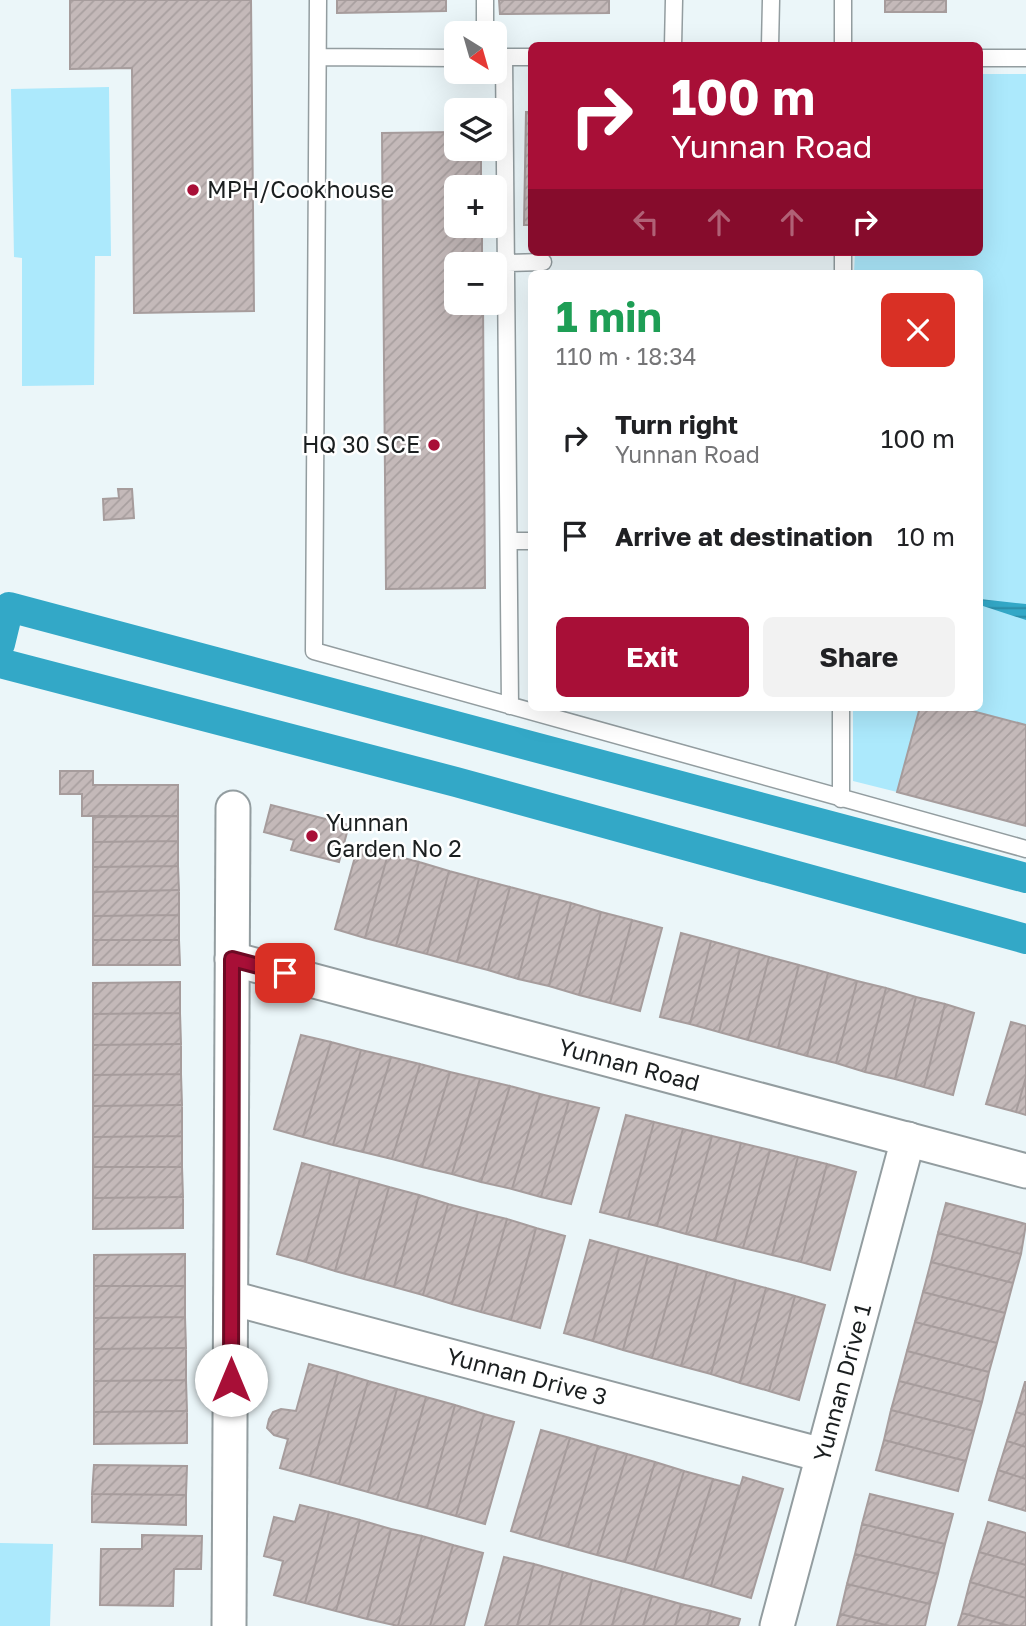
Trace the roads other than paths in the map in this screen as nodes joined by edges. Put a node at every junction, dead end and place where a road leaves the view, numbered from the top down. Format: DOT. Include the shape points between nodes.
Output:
graph roads {
  1 [pos="318,0"];
  2 [pos="485,0"];
  3 [pos="674,0"];
  4 [pos="771,0"];
  5 [pos="843,0"];
  6 [pos="485,21"];
  7 [pos="673,42"];
  8 [pos="771,42"];
  9 [pos="843,42"];
  10 [pos="318,57"];
  11 [pos="508,57"];
  12 [pos="528,57"];
  13 [pos="444,58"];
  14 [pos="983,58"];
  15 [pos="1026,58"];
  16 [pos="501,84"];
  17 [pos="506,252"];
  18 [pos="544,262"];
  19 [pos="507,263"];
  20 [pos="507,315"];
  21 [pos="509,541"];
  22 [pos="528,541"];
  23 [pos="510,706"];
  24 [pos="841,711"];
  25 [pos="841,799"];
  26 [pos="233,808"];
  27 [pos="1026,849"];
  28 [pos="232,959"];
  29 [pos="908,1139"];
  30 [pos="1026,1171"];
  31 [pos="231,1298"];
  32 [pos="822,1455"];
  33 [pos="229,1626"];
  34 [pos="776,1626"];
  1 -- 10 [label="lane"];
  2 -- 6 [label="lane"];
  3 -- 7 [label="lane"];
  4 -- 8 [label="lane"];
  5 -- 9 [label="lane"];
  10 -- 13 [label="lane"];
  10 -- 23 [label="lane" via="314,651"];
  11 -- 12 [label="lane"];
  14 -- 15 [label="lane"];
  16 -- 17 [label="lane"];
  18 -- 19 [label="lane"];
  20 -- 21 [label="lane"];
  21 -- 22 [label="lane"];
  21 -- 23 [label="lane"];
  23 -- 25 [label="lane"];
  24 -- 25 [label="lane"];
  25 -- 27 [label="lane"];
  26 -- 28 [label="street"];
  28 -- 29 [label="street, Yunnan Road"];
  28 -- 31 [label="street"];
  29 -- 30 [label="street, Yunnan Road"];
  29 -- 32 [label="street, Yunnan Drive 1"];
  31 -- 32 [label="street, Yunnan Drive 3"];
  31 -- 33 [label="street"];
  32 -- 34 [label="street, Yunnan Drive 1"];
}
